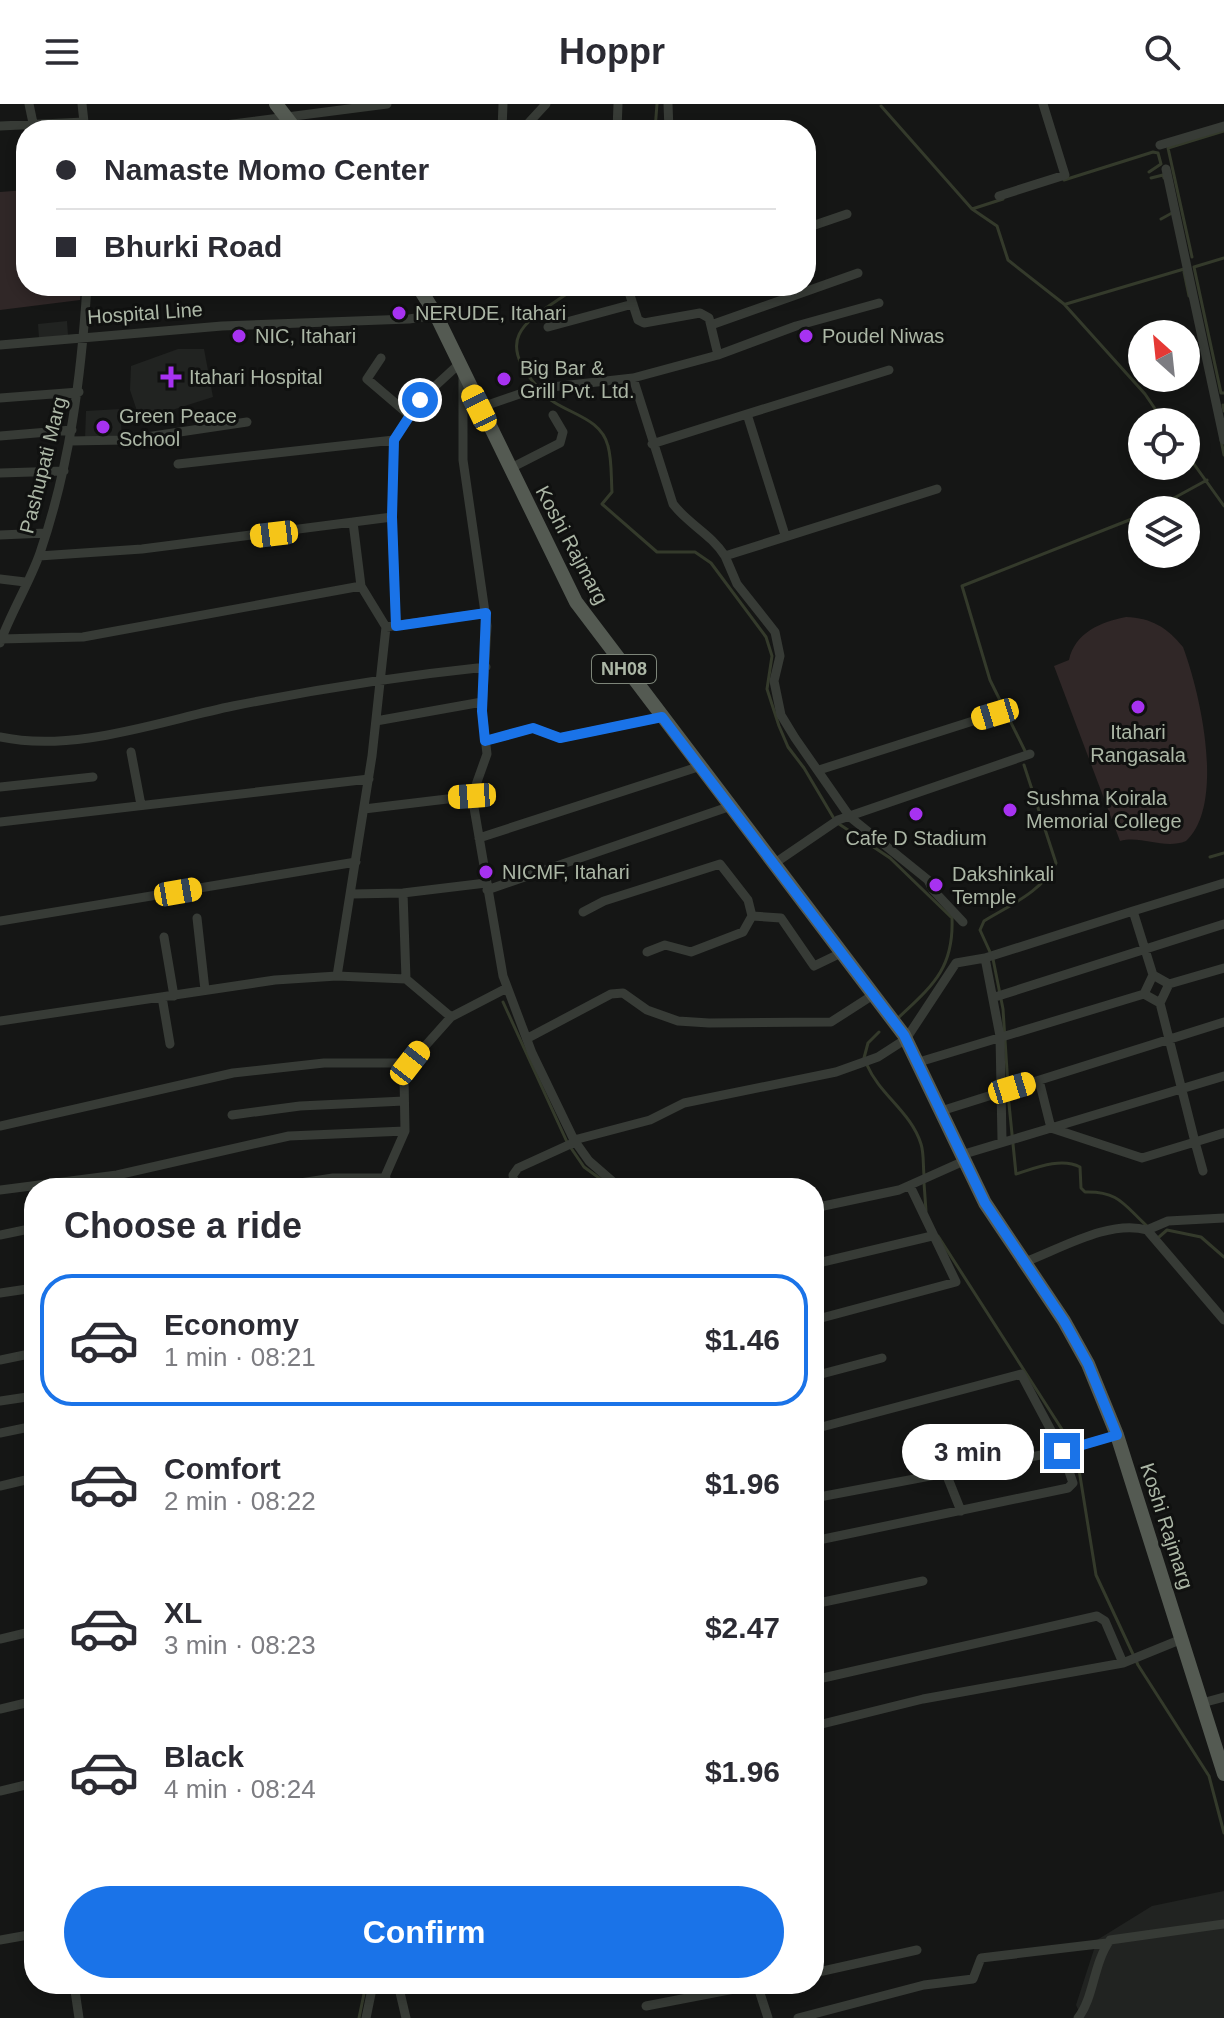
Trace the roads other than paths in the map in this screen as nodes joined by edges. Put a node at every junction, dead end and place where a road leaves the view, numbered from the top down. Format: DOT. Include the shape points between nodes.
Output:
graph roads {
  1 [pos="276,104"];
  2 [pos="387,104"];
  3 [pos="546,104"];
  4 [pos="1043,104"];
  5 [pos="289,120"];
  6 [pos="311,120"];
  7 [pos="531,120"];
  8 [pos="1224,126"];
  9 [pos="1160,145"];
  10 [pos="1166,169"];
  11 [pos="999,196"];
  12 [pos="847,214"];
  13 [pos="816,225"];
  14 [pos="858,273"];
  15 [pos="816,288"];
  16 [pos="86,296"];
  17 [pos="424,296"];
  18 [pos="630,296"];
  19 [pos="793,296"];
  20 [pos="879,303"];
  21 [pos="633,304"];
  22 [pos="436,315"];
  23 [pos="711,325"];
  24 [pos="548,327"];
  25 [pos="84,335"];
  26 [pos="0,345"];
  27 [pos="718,355"];
  28 [pos="381,358"];
  29 [pos="461,370"];
  30 [pos="889,370"];
  31 [pos="633,378"];
  32 [pos="79,392"];
  33 [pos="0,398"];
  34 [pos="479,408"];
  35 [pos="408,414"];
  36 [pos="747,414"];
  37 [pos="553,415"];
  38 [pos="247,422"];
  39 [pos="71,435"];
  40 [pos="0,436"];
  41 [pos="394,440"];
  42 [pos="1224,440"];
  43 [pos="652,444"];
  44 [pos="178,464"];
  45 [pos="509,469"];
  46 [pos="64,471"];
  47 [pos="0,473"];
  48 [pos="937,489"];
  49 [pos="392,517"];
  50 [pos="353,522"];
  51 [pos="46,533"];
  52 [pos="0,535"];
  53 [pos="785,535"];
  54 [pos="39,556"];
  55 [pos="725,556"];
  56 [pos="0,579"];
  57 [pos="25,582"];
  58 [pos="361,586"];
  59 [pos="486,613"];
  60 [pos="391,626"];
  61 [pos="0,641"];
  62 [pos="486,667"];
  63 [pos="378,678"];
  64 [pos="482,702"];
  65 [pos="995,714"];
  66 [pos="662,717"];
  67 [pos="376,721"];
  68 [pos="0,737"];
  69 [pos="485,741"];
  70 [pos="131,752"];
  71 [pos="1030,754"];
  72 [pos="701,766"];
  73 [pos="819,770"];
  74 [pos="93,777"];
  75 [pos="369,779"];
  76 [pos="0,787"];
  77 [pos="472,796"];
  78 [pos="141,805"];
  79 [pos="731,806"];
  80 [pos="364,809"];
  81 [pos="850,817"];
  82 [pos="0,822"];
  83 [pos="479,838"];
  84 [pos="356,862"];
  85 [pos="775,863"];
  86 [pos="1224,883"];
  87 [pos="487,886"];
  88 [pos="403,893"];
  89 [pos="352,894"];
  90 [pos="1133,911"];
  91 [pos="583,912"];
  92 [pos="752,916"];
  93 [pos="197,918"];
  94 [pos="0,921"];
  95 [pos="963,922"];
  96 [pos="1224,924"];
  97 [pos="164,937"];
  98 [pos="1145,949"];
  99 [pos="647,952"];
  100 [pos="841,953"];
  101 [pos="988,957"];
  102 [pos="1224,968"];
  103 [pos="1153,975"];
  104 [pos="337,976"];
  105 [pos="406,979"];
  106 [pos="1169,984"];
  107 [pos="505,989"];
  108 [pos="205,990"];
  109 [pos="1144,994"];
  110 [pos="873,995"];
  111 [pos="174,996"];
  112 [pos="997,996"];
  113 [pos="162,997"];
  114 [pos="1160,1003"];
  115 [pos="451,1017"];
  116 [pos="0,1021"];
  117 [pos="1224,1022"];
  118 [pos="1003,1035"];
  119 [pos="905,1037"];
  120 [pos="528,1038"];
  121 [pos="1169,1040"];
  122 [pos="170,1044"];
  123 [pos="919,1062"];
  124 [pos="410,1063"];
  125 [pos="1224,1076"];
  126 [pos="1039,1080"];
  127 [pos="1181,1089"];
  128 [pos="1006,1090"];
  129 [pos="404,1101"];
  130 [pos="941,1111"];
  131 [pos="232,1115"];
  132 [pos="0,1126"];
  133 [pos="1051,1128"];
  134 [pos="405,1131"];
  135 [pos="1224,1133"];
  136 [pos="1009,1138"];
  137 [pos="574,1141"];
  138 [pos="1195,1142"];
  139 [pos="963,1158"];
  140 [pos="1203,1171"];
  141 [pos="94,1178"];
  142 [pos="333,1178"];
  143 [pos="386,1178"];
  144 [pos="514,1178"];
  145 [pos="609,1178"];
  146 [pos="913,1186"];
  147 [pos="24,1187"];
  148 [pos="0,1190"];
  149 [pos="824,1206"];
  150 [pos="1224,1218"];
  151 [pos="1150,1229"];
  152 [pos="24,1230"];
  153 [pos="0,1235"];
  154 [pos="932,1236"];
  155 [pos="824,1262"];
  156 [pos="1025,1262"];
  157 [pos="24,1289"];
  158 [pos="0,1293"];
  159 [pos="824,1317"];
  160 [pos="1224,1320"];
  161 [pos="24,1355"];
  162 [pos="882,1358"];
  163 [pos="0,1360"];
  164 [pos="824,1373"];
  165 [pos="24,1397"];
  166 [pos="0,1401"];
  167 [pos="824,1426"];
  168 [pos="24,1428"];
  169 [pos="0,1433"];
  170 [pos="1117,1435"];
  171 [pos="1065,1450"];
  172 [pos="945,1471"];
  173 [pos="24,1480"];
  174 [pos="0,1486"];
  175 [pos="824,1496"];
  176 [pos="961,1511"];
  177 [pos="824,1539"];
  178 [pos="923,1581"];
  179 [pos="824,1602"];
  180 [pos="24,1633"];
  181 [pos="0,1639"];
  182 [pos="1182,1639"];
  183 [pos="1126,1662"];
  184 [pos="824,1678"];
  185 [pos="1224,1697"];
  186 [pos="24,1703"];
  187 [pos="1202,1703"];
  188 [pos="0,1709"];
  189 [pos="824,1724"];
  190 [pos="1224,1774"];
  191 [pos="24,1785"];
  192 [pos="0,1791"];
  193 [pos="1224,1924"];
  194 [pos="24,1936"];
  195 [pos="0,1940"];
  196 [pos="1107,1943"];
  197 [pos="917,1950"];
  198 [pos="824,1971"];
  199 [pos="75,1994"];
  200 [pos="371,1994"];
  201 [pos="400,1994"];
  202 [pos="707,1994"];
  203 [pos="761,1994"];
  204 [pos="646,2006"];
  205 [pos="79,2018"];
  206 [pos="366,2018"];
  207 [pos="406,2018"];
  208 [pos="768,2018"];
  209 [pos="798,2018"];
  210 [pos="1078,2018"];
  1 -- 5 [label="main road"];
  2 -- 6 [label="street"];
  3 -- 7 [label="street"];
  4 -- 11 [label="street" via="1065,175"];
  8 -- 9 [label="street"];
  10 -- 42 [label="street"];
  12 -- 13 [label="street"];
  14 -- 15 [label="street"];
  16 -- 25 [label="street, Pashupati Marg"];
  17 -- 22 [label="main road, Koshi Rajmarg / NH08"];
  18 -- 21 [label="street"];
  19 -- 23 [label="street"];
  20 -- 27 [label="street"];
  21 -- 23 [label="street" via="644,323 700,313"];
  21 -- 24 [label="street"];
  22 -- 25 [label="street, Hospital Line"];
  22 -- 29 [label="main road, Koshi Rajmarg / NH08"];
  23 -- 27 [label="street"];
  25 -- 26 [label="street, Hospital Line"];
  25 -- 32 [label="street, Pashupati Marg"];
  27 -- 31 [label="street"];
  28 -- 35 [label="street" via="367,379"];
  29 -- 34 [label="main road, Koshi Rajmarg / NH08"];
  29 -- 35 [label="street"];
  29 -- 59 [label="street" via="463,460"];
  30 -- 36 [label="street"];
  31 -- 34 [label="street" via="539,388"];
  31 -- 43 [label="street"];
  32 -- 33 [label="street"];
  32 -- 39 [label="street, Pashupati Marg"];
  34 -- 45 [label="main road, Koshi Rajmarg / NH08"];
  35 -- 41 [label="street"];
  36 -- 43 [label="street"];
  36 -- 53 [label="street"];
  37 -- 45 [label="street" via="563,432 560,443"];
  38 -- 39 [label="street" via="126,440"];
  39 -- 40 [label="street"];
  39 -- 46 [label="street, Pashupati Marg"];
  41 -- 44 [label="street"];
  41 -- 49 [label="street"];
  43 -- 55 [label="street" via="673,504"];
  45 -- 66 [label="main road, Koshi Rajmarg / NH08" via="576,602"];
  46 -- 47 [label="street"];
  46 -- 51 [label="street, Pashupati Marg"];
  48 -- 53 [label="street"];
  49 -- 50 [label="street"];
  49 -- 60 [label="street"];
  50 -- 54 [label="street"];
  50 -- 58 [label="street"];
  51 -- 52 [label="street"];
  51 -- 54 [label="street, Pashupati Marg"];
  53 -- 55 [label="street"];
  54 -- 57 [label="street, Pashupati Marg"];
  55 -- 73 [label="street" via="737,584 775,632 780,656 774,681 781,715"];
  56 -- 57 [label="street"];
  57 -- 61 [label="street, Pashupati Marg"];
  58 -- 60 [label="street"];
  58 -- 61 [label="street" via="83,637"];
  59 -- 60 [label="street"];
  59 -- 62 [label="street"];
  60 -- 63 [label="street"];
  62 -- 63 [label="street"];
  62 -- 64 [label="street"];
  63 -- 67 [label="street"];
  63 -- 68 [label="street" via="87,738"];
  64 -- 67 [label="street"];
  64 -- 69 [label="street"];
  65 -- 73 [label="street"];
  66 -- 69 [label="street" via="560,738 533,728"];
  66 -- 72 [label="main road, Koshi Rajmarg / NH08"];
  67 -- 75 [label="street"];
  69 -- 77 [label="street" via="487,754"];
  70 -- 78 [label="street"];
  71 -- 81 [label="street"];
  72 -- 79 [label="main road, Koshi Rajmarg / NH08"];
  72 -- 83 [label="street"];
  73 -- 81 [label="street"];
  74 -- 76 [label="street"];
  75 -- 78 [label="street"];
  75 -- 80 [label="street"];
  77 -- 80 [label="street"];
  77 -- 83 [label="street"];
  78 -- 82 [label="street"];
  79 -- 85 [label="main road, Koshi Rajmarg / NH08"];
  79 -- 87 [label="street"];
  80 -- 84 [label="street"];
  81 -- 85 [label="street" via="834,822"];
  81 -- 95 [label="street" via="928,880"];
  83 -- 87 [label="street"];
  84 -- 89 [label="street"];
  84 -- 94 [label="street"];
  85 -- 100 [label="main road, Koshi Rajmarg / NH08"];
  86 -- 90 [label="street"];
  87 -- 88 [label="street"];
  87 -- 107 [label="street"];
  88 -- 89 [label="street"];
  88 -- 105 [label="street"];
  89 -- 104 [label="street"];
  90 -- 98 [label="street"];
  90 -- 101 [label="street"];
  91 -- 92 [label="street" via="720,864 748,900"];
  92 -- 99 [label="street" via="743,932 691,952 665,945"];
  92 -- 100 [label="street" via="781,918 814,966"];
  93 -- 108 [label="street"];
  96 -- 98 [label="street"];
  97 -- 111 [label="street"];
  98 -- 103 [label="street"];
  98 -- 112 [label="street"];
  100 -- 110 [label="main road, Koshi Rajmarg / NH08"];
  101 -- 112 [label="street"];
  101 -- 119 [label="street" via="956,963"];
  102 -- 106 [label="street"];
  103 -- 106 [label="street"];
  103 -- 109 [label="street"];
  104 -- 105 [label="street"];
  104 -- 108 [label="street"];
  105 -- 115 [label="street"];
  106 -- 114 [label="street"];
  107 -- 115 [label="street"];
  107 -- 120 [label="street"];
  108 -- 111 [label="street"];
  109 -- 114 [label="street"];
  109 -- 118 [label="street"];
  110 -- 119 [label="main road, Koshi Rajmarg / NH08"];
  110 -- 120 [label="street" via="831,1022 709,1023 678,1021 647,1010 623,993 611,994"];
  111 -- 113 [label="street"];
  112 -- 118 [label="street"];
  113 -- 116 [label="street"];
  113 -- 122 [label="street"];
  114 -- 121 [label="street"];
  115 -- 124 [label="street"];
  117 -- 121 [label="street"];
  118 -- 123 [label="street"];
  118 -- 128 [label="street"];
  119 -- 123 [label="main road, Koshi Rajmarg / NH08"];
  119 -- 137 [label="street" via="855,1067 684,1103 650,1120"];
  120 -- 137 [label="street"];
  121 -- 126 [label="street"];
  121 -- 127 [label="street"];
  123 -- 130 [label="main road, Koshi Rajmarg / NH08"];
  124 -- 129 [label="street"];
  124 -- 132 [label="street" via="324,1063 233,1073"];
  125 -- 127 [label="street"];
  126 -- 128 [label="street"];
  126 -- 133 [label="street"];
  127 -- 133 [label="street"];
  127 -- 138 [label="street"];
  128 -- 130 [label="street"];
  128 -- 136 [label="street"];
  129 -- 131 [label="street"];
  129 -- 134 [label="street"];
  130 -- 139 [label="main road, Koshi Rajmarg / NH08"];
  133 -- 136 [label="street"];
  133 -- 138 [label="street" via="1142,1158"];
  134 -- 141 [label="street" via="289,1136"];
  134 -- 143 [label="street"];
  135 -- 138 [label="street"];
  136 -- 139 [label="street"];
  137 -- 144 [label="street" via="518,1168"];
  137 -- 145 [label="street"];
  138 -- 140 [label="street"];
  139 -- 146 [label="street"];
  139 -- 156 [label="main road, Koshi Rajmarg / NH08" via="985,1203"];
  142 -- 143 [label="street"];
  146 -- 149 [label="street"];
  146 -- 154 [label="street"];
  147 -- 148 [label="street"];
  150 -- 151 [label="street" via="1168,1221"];
  151 -- 156 [label="street" via="1118,1228"];
  151 -- 160 [label="street"];
  152 -- 153 [label="street"];
  154 -- 155 [label="street"];
  154 -- 159 [label="street" via="956,1279 953,1284"];
  156 -- 170 [label="main road, Koshi Rajmarg / NH08" via="1088,1364"];
  157 -- 158 [label="street"];
  161 -- 163 [label="street"];
  162 -- 164 [label="street"];
  165 -- 166 [label="street"];
  167 -- 171 [label="street" via="1021,1374"];
  168 -- 169 [label="street"];
  170 -- 171 [label="street"];
  170 -- 182 [label="main road, Koshi Rajmarg / NH08"];
  171 -- 172 [label="street"];
  171 -- 176 [label="street" via="1072,1486"];
  172 -- 175 [label="street"];
  172 -- 176 [label="street"];
  173 -- 174 [label="street"];
  176 -- 177 [label="street"];
  178 -- 179 [label="street"];
  180 -- 181 [label="street"];
  182 -- 183 [label="street"];
  182 -- 187 [label="main road, Koshi Rajmarg / NH08"];
  183 -- 184 [label="street" via="1105,1621 1097,1616"];
  183 -- 189 [label="street" via="923,1699"];
  185 -- 187 [label="street"];
  186 -- 188 [label="street"];
  187 -- 190 [label="main road, Koshi Rajmarg / NH08"];
  191 -- 192 [label="street"];
  193 -- 196 [label="street"];
  194 -- 195 [label="street"];
  196 -- 209 [label="street" via="981,1958 973,1979 924,1985"];
  196 -- 210 [label="street"];
  197 -- 198 [label="street"];
  199 -- 205 [label="street"];
  200 -- 206 [label="street"];
  201 -- 207 [label="street"];
  202 -- 204 [label="street"];
  203 -- 208 [label="street"];
}
